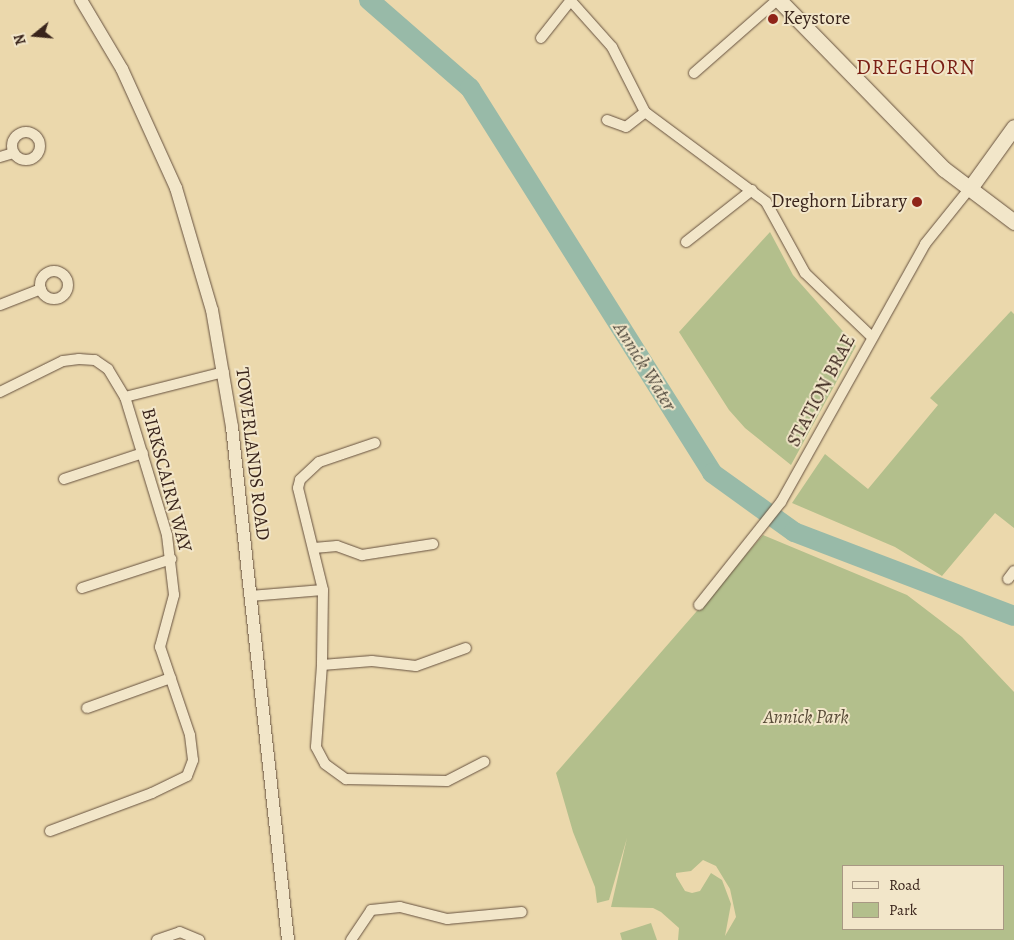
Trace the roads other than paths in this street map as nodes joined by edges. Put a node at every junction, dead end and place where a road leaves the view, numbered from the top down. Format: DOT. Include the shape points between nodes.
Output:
graph roads {
  1 [pos="81,0"];
  2 [pos="571,0"];
  3 [pos="778,0"];
  4 [pos="541,38"];
  5 [pos="694,73"];
  6 [pos="645,112"];
  7 [pos="607,120"];
  8 [pos="1014,127"];
  9 [pos="13,153"];
  10 [pos="0,157"];
  11 [pos="970,188"];
  12 [pos="752,190"];
  13 [pos="1014,222"];
  14 [pos="686,242"];
  15 [pos="41,289"];
  16 [pos="0,305"];
  17 [pos="871,336"];
  18 [pos="224,372"];
  19 [pos="0,392"];
  20 [pos="125,397"];
  21 [pos="375,442"];
  22 [pos="143,453"];
  23 [pos="64,479"];
  24 [pos="433,544"];
  25 [pos="314,548"];
  26 [pos="170,559"];
  27 [pos="82,588"];
  28 [pos="323,590"];
  29 [pos="250,596"];
  30 [pos="699,605"];
  31 [pos="466,648"];
  32 [pos="322,665"];
  33 [pos="171,678"];
  34 [pos="88,708"];
  35 [pos="484,762"];
  36 [pos="50,831"];
  37 [pos="522,912"];
  38 [pos="157,940"];
  39 [pos="199,940"];
  40 [pos="288,940"];
  41 [pos="351,940"];
  1 -- 18 [label="street, TOWERLANDS ROAD" via="122,69 176,188 197,253"];
  2 -- 4 [label="street"];
  2 -- 6 [label="street" via="612,47"];
  3 -- 5 [label="street"];
  3 -- 11 [label="main road" via="944,169"];
  6 -- 7 [label="street" via="626,127"];
  6 -- 12 [label="street"];
  8 -- 11 [label="main road"];
  9 -- 10 [label="street"];
  11 -- 13 [label="main road"];
  11 -- 17 [label="street, STATION BRAE" via="925,244"];
  12 -- 14 [label="street"];
  12 -- 17 [label="street" via="766,202 805,273"];
  15 -- 16 [label="street"];
  17 -- 30 [label="street, STATION BRAE" via="781,502"];
  18 -- 20 [label="street"];
  18 -- 29 [label="street, TOWERLANDS ROAD"];
  19 -- 20 [label="street, BIRKSCAIRN WAY" via="63,361 79,358 95,360 108,369"];
  20 -- 22 [label="street, BIRKSCAIRN WAY"];
  21 -- 25 [label="street" via="319,462 300,480 299,497"];
  22 -- 23 [label="street"];
  22 -- 26 [label="street, BIRKSCAIRN WAY" via="167,535"];
  24 -- 25 [label="street" via="362,555 337,546"];
  25 -- 28 [label="street"];
  26 -- 27 [label="street"];
  26 -- 33 [label="street, BIRKSCAIRN WAY" via="174,595 160,647"];
  28 -- 29 [label="street"];
  28 -- 32 [label="street"];
  29 -- 40 [label="street, TOWERLANDS ROAD"];
  31 -- 32 [label="street" via="416,666 372,661"];
  32 -- 35 [label="street" via="316,747 325,764 346,780 446,781"];
  33 -- 34 [label="street"];
  33 -- 36 [label="street, BIRKSCAIRN WAY" via="190,735 193,760 187,776 152,793"];
  37 -- 41 [label="street" via="447,919 400,907 372,910"];
  38 -- 39 [label="street" via="180,932"];
}
